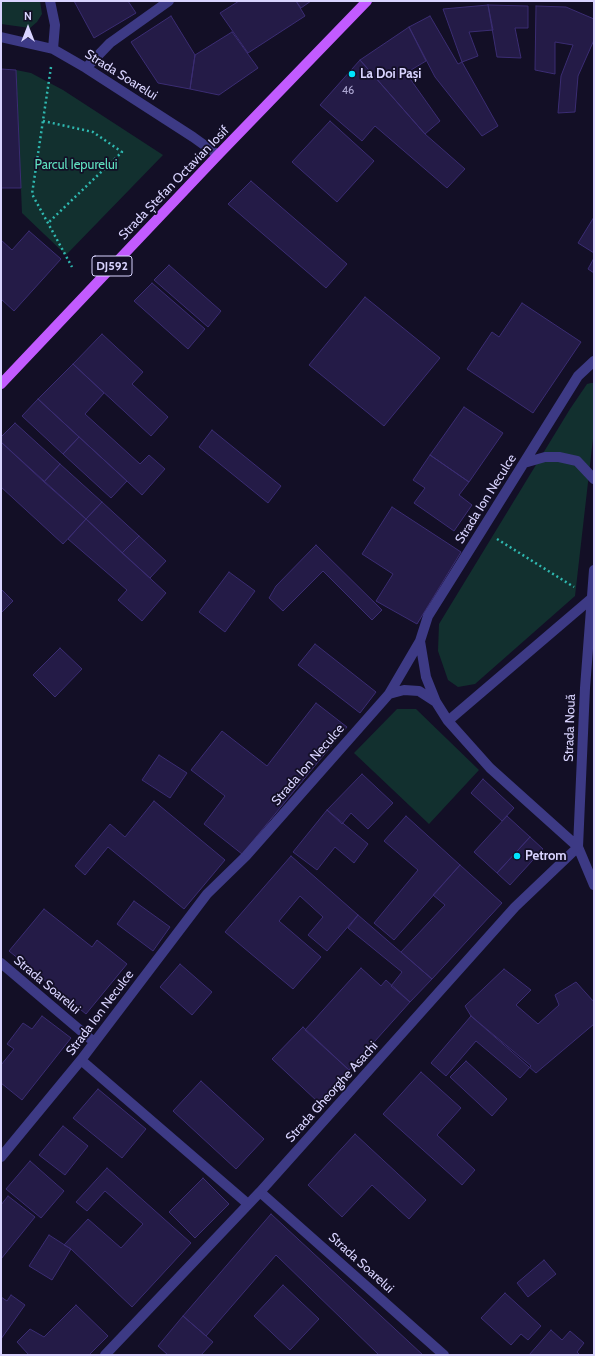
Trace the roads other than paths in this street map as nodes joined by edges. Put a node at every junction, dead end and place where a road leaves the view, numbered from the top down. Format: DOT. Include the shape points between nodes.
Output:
graph roads {
  1 [pos="50,1"];
  2 [pos="168,1"];
  3 [pos="367,1"];
  4 [pos="1,37"];
  5 [pos="53,49"];
  6 [pos="86,68"];
  7 [pos="218,155"];
  8 [pos="594,361"];
  9 [pos="3,378"];
  10 [pos="524,463"];
  11 [pos="594,479"];
  12 [pos="594,570"];
  13 [pos="593,598"];
  14 [pos="420,641"];
  15 [pos="389,694"];
  16 [pos="436,702"];
  17 [pos="448,721"];
  18 [pos="578,847"];
  19 [pos="594,885"];
  20 [pos="1,963"];
  21 [pos="94,1042"];
  22 [pos="81,1060"];
  23 [pos="1,1157"];
  24 [pos="260,1192"];
  25 [pos="248,1204"];
  26 [pos="105,1355"];
  27 [pos="444,1355"];
  1 -- 5 [label="street" via="55,25"];
  2 -- 6 [label="street" via="110,43"];
  3 -- 7 [label="main road, Strada Ștefan Octavian Iosif / DJ592"];
  4 -- 5 [label="street, Strada Soarelui"];
  5 -- 6 [label="street, Strada Soarelui"];
  6 -- 7 [label="street, Strada Soarelui"];
  7 -- 9 [label="main road, Strada Ștefan Octavian Iosif / DJ592"];
  8 -- 10 [label="street, Strada Ion Neculce" via="578,376"];
  10 -- 11 [label="street" via="545,457 559,457 577,462"];
  10 -- 14 [label="street, Strada Ion Neculce" via="428,616"];
  12 -- 13 [label="street, Strada Nouă"];
  13 -- 17 [label="street"];
  13 -- 18 [label="street, Strada Nouă" via="585,688"];
  14 -- 15 [label="street, Strada Ion Neculce"];
  14 -- 16 [label="street" via="426,677"];
  15 -- 16 [label="street" via="404,690 419,691"];
  15 -- 21 [label="street, Strada Ion Neculce" via="246,856 207,894"];
  16 -- 17 [label="street"];
  17 -- 18 [label="street" via="490,768"];
  18 -- 19 [label="street, Strada Nouă"];
  18 -- 24 [label="street, Strada Gheorghe Asachi" via="515,907"];
  20 -- 21 [label="street, Strada Soarelui"];
  21 -- 22 [label="street, Strada Ion Neculce"];
  22 -- 23 [label="street, Strada Ion Neculce"];
  22 -- 25 [label="street"];
  24 -- 25 [label="street, Strada Gheorghe Asachi"];
  24 -- 27 [label="street, Strada Soarelui"];
  25 -- 26 [label="street, Strada Gheorghe Asachi"];
}
